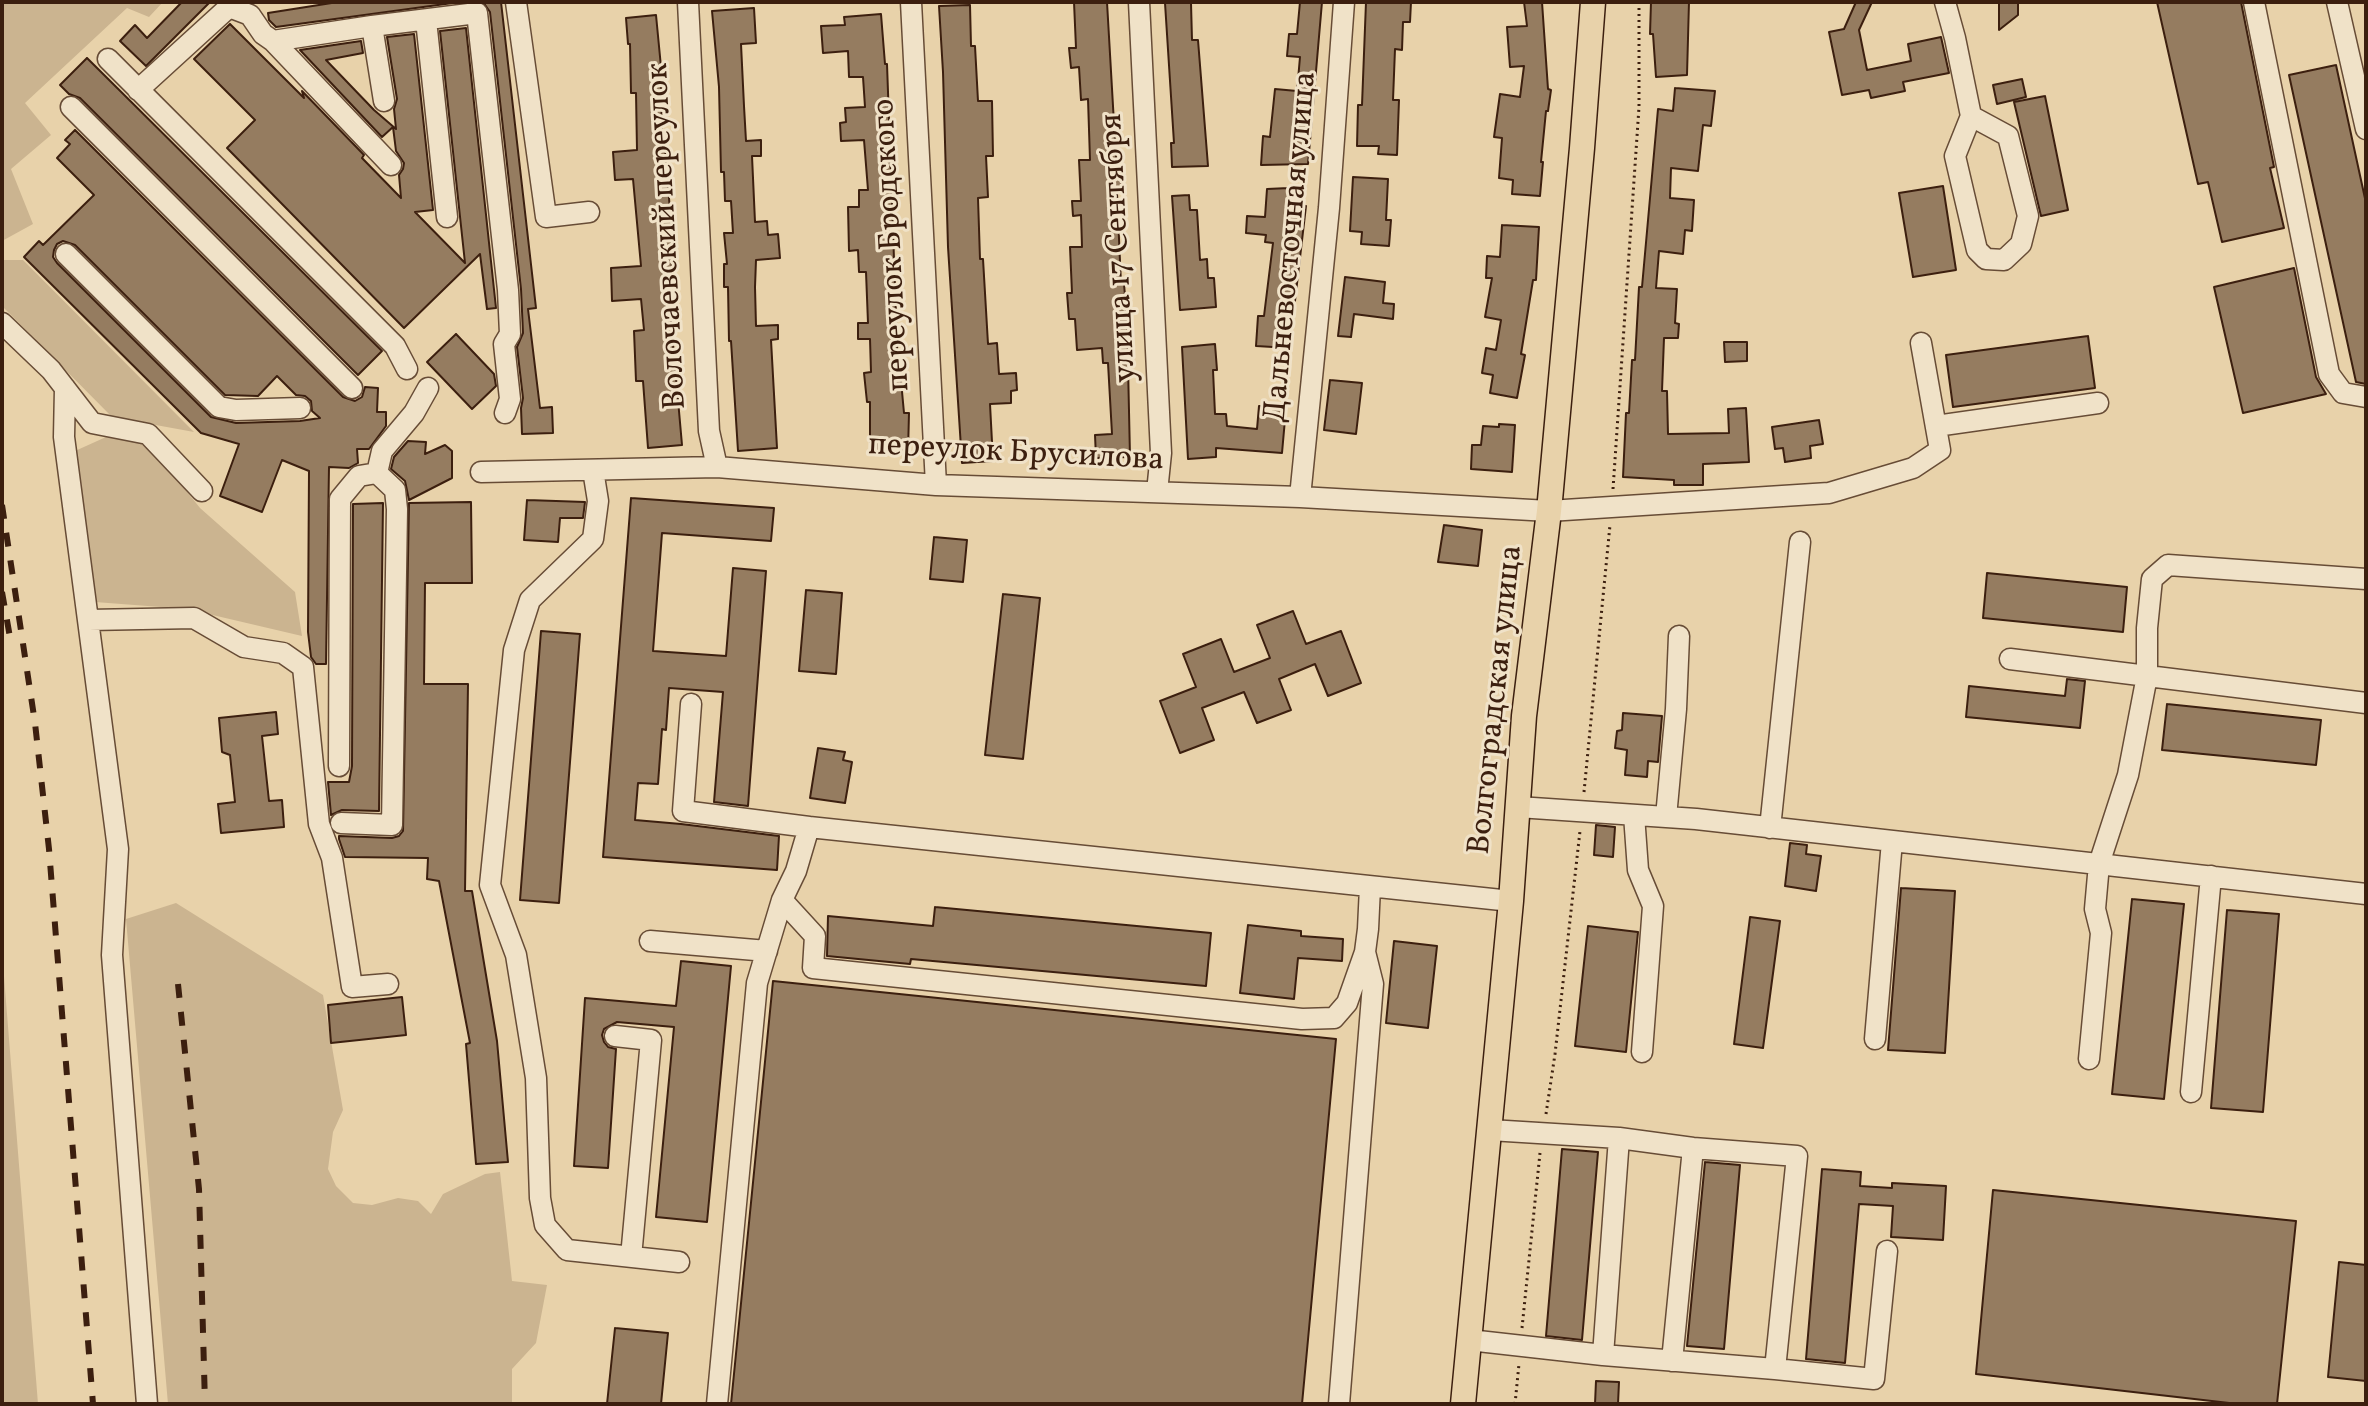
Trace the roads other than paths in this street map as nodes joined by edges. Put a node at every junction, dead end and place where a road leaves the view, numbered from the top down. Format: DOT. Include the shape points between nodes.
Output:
graph roads {
  1 [pos="516,2"];
  2 [pos="688,2"];
  3 [pos="911,2"];
  4 [pos="1139,2"];
  5 [pos="1344,2"];
  6 [pos="1593,2"];
  7 [pos="1945,2"];
  8 [pos="2254,2"];
  9 [pos="2337,2"];
  10 [pos="426,20"];
  11 [pos="372,26"];
  12 [pos="273,41"];
  13 [pos="108,59"];
  14 [pos="138,90"];
  15 [pos="384,101"];
  16 [pos="71,107"];
  17 [pos="1971,116"];
  18 [pos="2366,129"];
  19 [pos="391,165"];
  20 [pos="589,212"];
  21 [pos="447,217"];
  22 [pos="66,254"];
  23 [pos="2,323"];
  24 [pos="1921,343"];
  25 [pos="407,369"];
  26 [pos="65,388"];
  27 [pos="352,388"];
  28 [pos="428,388"];
  29 [pos="2366,397"];
  30 [pos="2098,403"];
  31 [pos="300,408"];
  32 [pos="505,413"];
  33 [pos="1936,426"];
  34 [pos="717,467"];
  35 [pos="593,470"];
  36 [pos="481,472"];
  37 [pos="377,473"];
  38 [pos="936,485"];
  39 [pos="202,491"];
  40 [pos="1157,492"];
  41 [pos="1300,497"];
  42 [pos="1549,511"];
  43 [pos="1800,542"];
  44 [pos="2366,579"];
  45 [pos="89,620"];
  46 [pos="1679,636"];
  47 [pos="2010,659"];
  48 [pos="2147,676"];
  49 [pos="2366,703"];
  50 [pos="691,704"];
  51 [pos="339,766"];
  52 [pos="1518,807"];
  53 [pos="1634,815"];
  54 [pos="1666,817"];
  55 [pos="341,823"];
  56 [pos="809,827"];
  57 [pos="1770,828"];
  58 [pos="1892,841"];
  59 [pos="2099,864"];
  60 [pos="2211,876"];
  61 [pos="1370,887"];
  62 [pos="2366,894"];
  63 [pos="782,900"];
  64 [pos="1511,901"];
  65 [pos="650,941"];
  66 [pos="767,951"];
  67 [pos="1365,952"];
  68 [pos="388,984"];
  69 [pos="615,1036"];
  70 [pos="1875,1039"];
  71 [pos="1642,1052"];
  72 [pos="2089,1059"];
  73 [pos="2191,1092"];
  74 [pos="1490,1130"];
  75 [pos="1619,1138"];
  76 [pos="1693,1148"];
  77 [pos="1887,1251"];
  78 [pos="631,1257"];
  79 [pos="679,1262"];
  80 [pos="1469,1340"];
  81 [pos="1603,1355"];
  82 [pos="1672,1361"];
  83 [pos="1775,1369"];
  84 [pos="147,1404"];
  85 [pos="717,1404"];
  86 [pos="1339,1404"];
  87 [pos="1463,1404"];
  1 -- 20 [label="street" via="546,217"];
  2 -- 34 [label="street, Волочаевский переулок" via="709,431"];
  3 -- 38 [label="street, переулок Бродского"];
  4 -- 40 [label="street, улица 17 Сентября" via="1161,453"];
  5 -- 41 [label="street, Дальневосточная улица"];
  6 -- 42 [label="main road, Волгоградская улица"];
  7 -- 17 [label="street"];
  8 -- 29 [label="street" via="2329,374 2343,393"];
  9 -- 18 [label="street"];
  10 -- 11 [label="street"];
  10 -- 21 [label="street"];
  10 -- 32 [label="street" via="477,13 508,290 510,334 504,344 510,399"];
  11 -- 12 [label="street"];
  11 -- 15 [label="street"];
  12 -- 14 [label="street" via="250,15 229,7"];
  12 -- 19 [label="street"];
  13 -- 14 [label="street"];
  14 -- 25 [label="street" via="395,346"];
  16 -- 27 [label="street"];
  17 -- 17 [label="street" via="1955,156 1958,170 1977,250 1986,259 2004,260 2021,244 2028,216 2008,136"];
  22 -- 31 [label="street" via="219,407"];
  23 -- 26 [label="street"];
  24 -- 33 [label="street"];
  26 -- 39 [label="street" via="92,423 148,434"];
  26 -- 45 [label="street" via="64,437"];
  28 -- 37 [label="street" via="382,451"];
  30 -- 33 [label="street"];
  33 -- 42 [label="street, переулок Брусилова" via="1940,450 1913,468 1829,493"];
  34 -- 35 [label="street, переулок Брусилова"];
  34 -- 38 [label="street, переулок Брусилова"];
  35 -- 36 [label="street, переулок Брусилова"];
  35 -- 78 [label="street" via="598,501 593,539 530,600 514,650 490,885 516,955 534,1063 545,1225 567,1250"];
  37 -- 51 [label="street" via="359,476 340,499"];
  37 -- 55 [label="street" via="395,490 397,509 392,825"];
  38 -- 40 [label="street, переулок Брусилова"];
  40 -- 41 [label="street, переулок Брусилова"];
  41 -- 42 [label="street, переулок Брусилова"];
  42 -- 52 [label="main road, Волгоградская улица"];
  43 -- 57 [label="street"];
  44 -- 48 [label="street" via="2168,565 2152,579"];
  45 -- 68 [label="street" via="194,618 244,647 283,653 303,667 319,824 332,858 352,987"];
  45 -- 84 [label="street" via="118,849 112,955"];
  46 -- 54 [label="street"];
  47 -- 48 [label="street"];
  48 -- 49 [label="street"];
  48 -- 59 [label="street" via="2128,775"];
  50 -- 56 [label="street" via="683,811"];
  52 -- 53 [label="street"];
  52 -- 64 [label="main road, Волгоградская улица"];
  53 -- 54 [label="street"];
  53 -- 71 [label="street" via="1638,870 1653,906"];
  54 -- 57 [label="street"];
  56 -- 61 [label="street"];
  56 -- 63 [label="street"];
  57 -- 58 [label="street"];
  58 -- 59 [label="street"];
  58 -- 70 [label="street"];
  59 -- 60 [label="street"];
  59 -- 72 [label="street" via="2095,909 2101,933"];
  60 -- 62 [label="street"];
  60 -- 73 [label="street"];
  61 -- 64 [label="street"];
  61 -- 67 [label="street"];
  63 -- 66 [label="street"];
  63 -- 67 [label="street" via="815,936 813,968 1302,1019 1334,1018 1347,1003"];
  64 -- 74 [label="main road, Волгоградская улица"];
  65 -- 66 [label="street"];
  66 -- 85 [label="street" via="757,983"];
  67 -- 86 [label="street" via="1373,984"];
  69 -- 78 [label="street" via="651,1040"];
  74 -- 75 [label="street"];
  74 -- 80 [label="main road, Волгоградская улица"];
  75 -- 76 [label="street"];
  75 -- 81 [label="street"];
  76 -- 82 [label="street"];
  76 -- 83 [label="street" via="1797,1156"];
  77 -- 83 [label="street" via="1874,1379"];
  78 -- 79 [label="street"];
  80 -- 81 [label="street"];
  80 -- 87 [label="main road, Волгоградская улица"];
  81 -- 82 [label="street"];
  82 -- 83 [label="street"];
}
